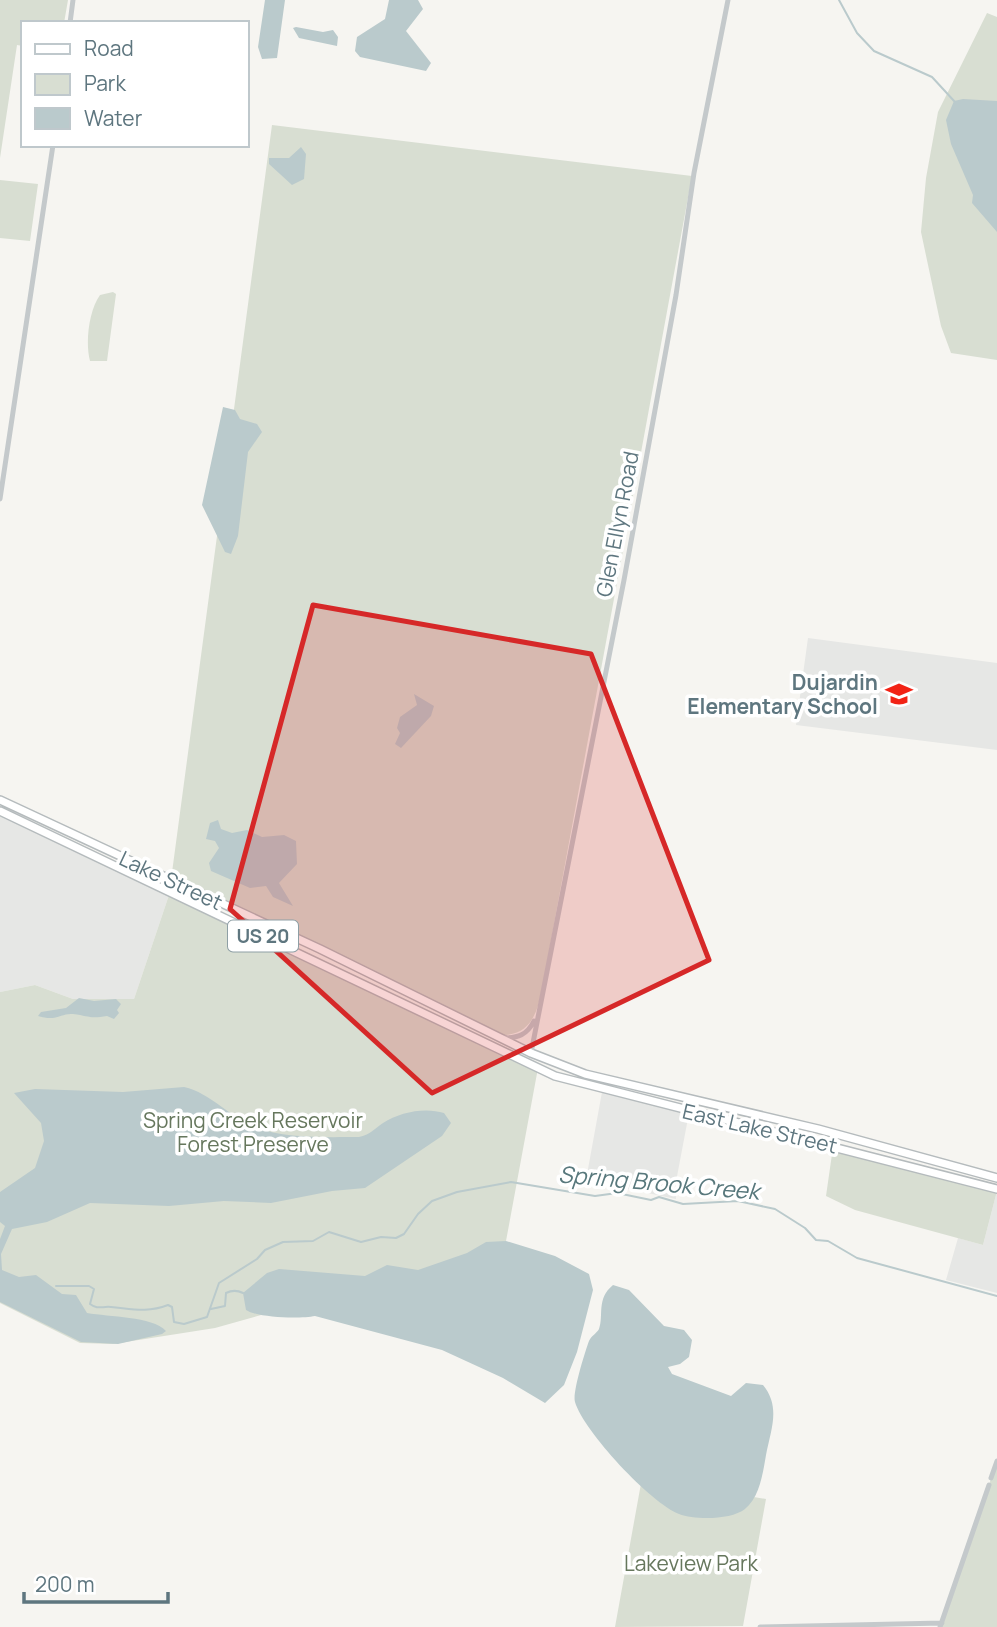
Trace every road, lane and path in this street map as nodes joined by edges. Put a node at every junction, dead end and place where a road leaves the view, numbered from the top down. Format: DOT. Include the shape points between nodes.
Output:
graph roads {
  1 [pos="73,0"];
  2 [pos="728,0"];
  3 [pos="70,21"];
  4 [pos="53,147"];
  5 [pos="0,499"];
  6 [pos="0,800"];
  7 [pos="0,811"];
  8 [pos="259,920"];
  9 [pos="254,932"];
  10 [pos="538,1012"];
  11 [pos="500,1038"];
  12 [pos="531,1053"];
  13 [pos="525,1062"];
  14 [pos="997,1178"];
  15 [pos="997,1189"];
  16 [pos="997,1461"];
  17 [pos="991,1478"];
  18 [pos="989,1485"];
  19 [pos="941,1625"];
  20 [pos="760,1627"];
  1 -- 3 [label="street"];
  2 -- 10 [label="street, Glen Ellyn Road" via="624,580"];
  4 -- 5 [label="street"];
  6 -- 8 [label="main road, Lake Street / US 20"];
  7 -- 9 [label="main road, Lake Street / US 20"];
  8 -- 9 [label="main road"];
  8 -- 11 [label="main road, Lake Street / US 20"];
  9 -- 13 [label="main road, Lake Street / US 20"];
  10 -- 11 [label="street" via="528,1032"];
  10 -- 12 [label="street, Glen Ellyn Road"];
  11 -- 12 [label="main road, Lake Street / US 20"];
  12 -- 13 [label="main road"];
  12 -- 14 [label="main road, East Lake Street / US 20" via="584,1074 818,1129"];
  13 -- 15 [label="main road, East Lake Street / US 20" via="583,1085 817,1140"];
  16 -- 17 [label="street"];
  18 -- 19 [label="street"];
  19 -- 20 [label="street"];
}
